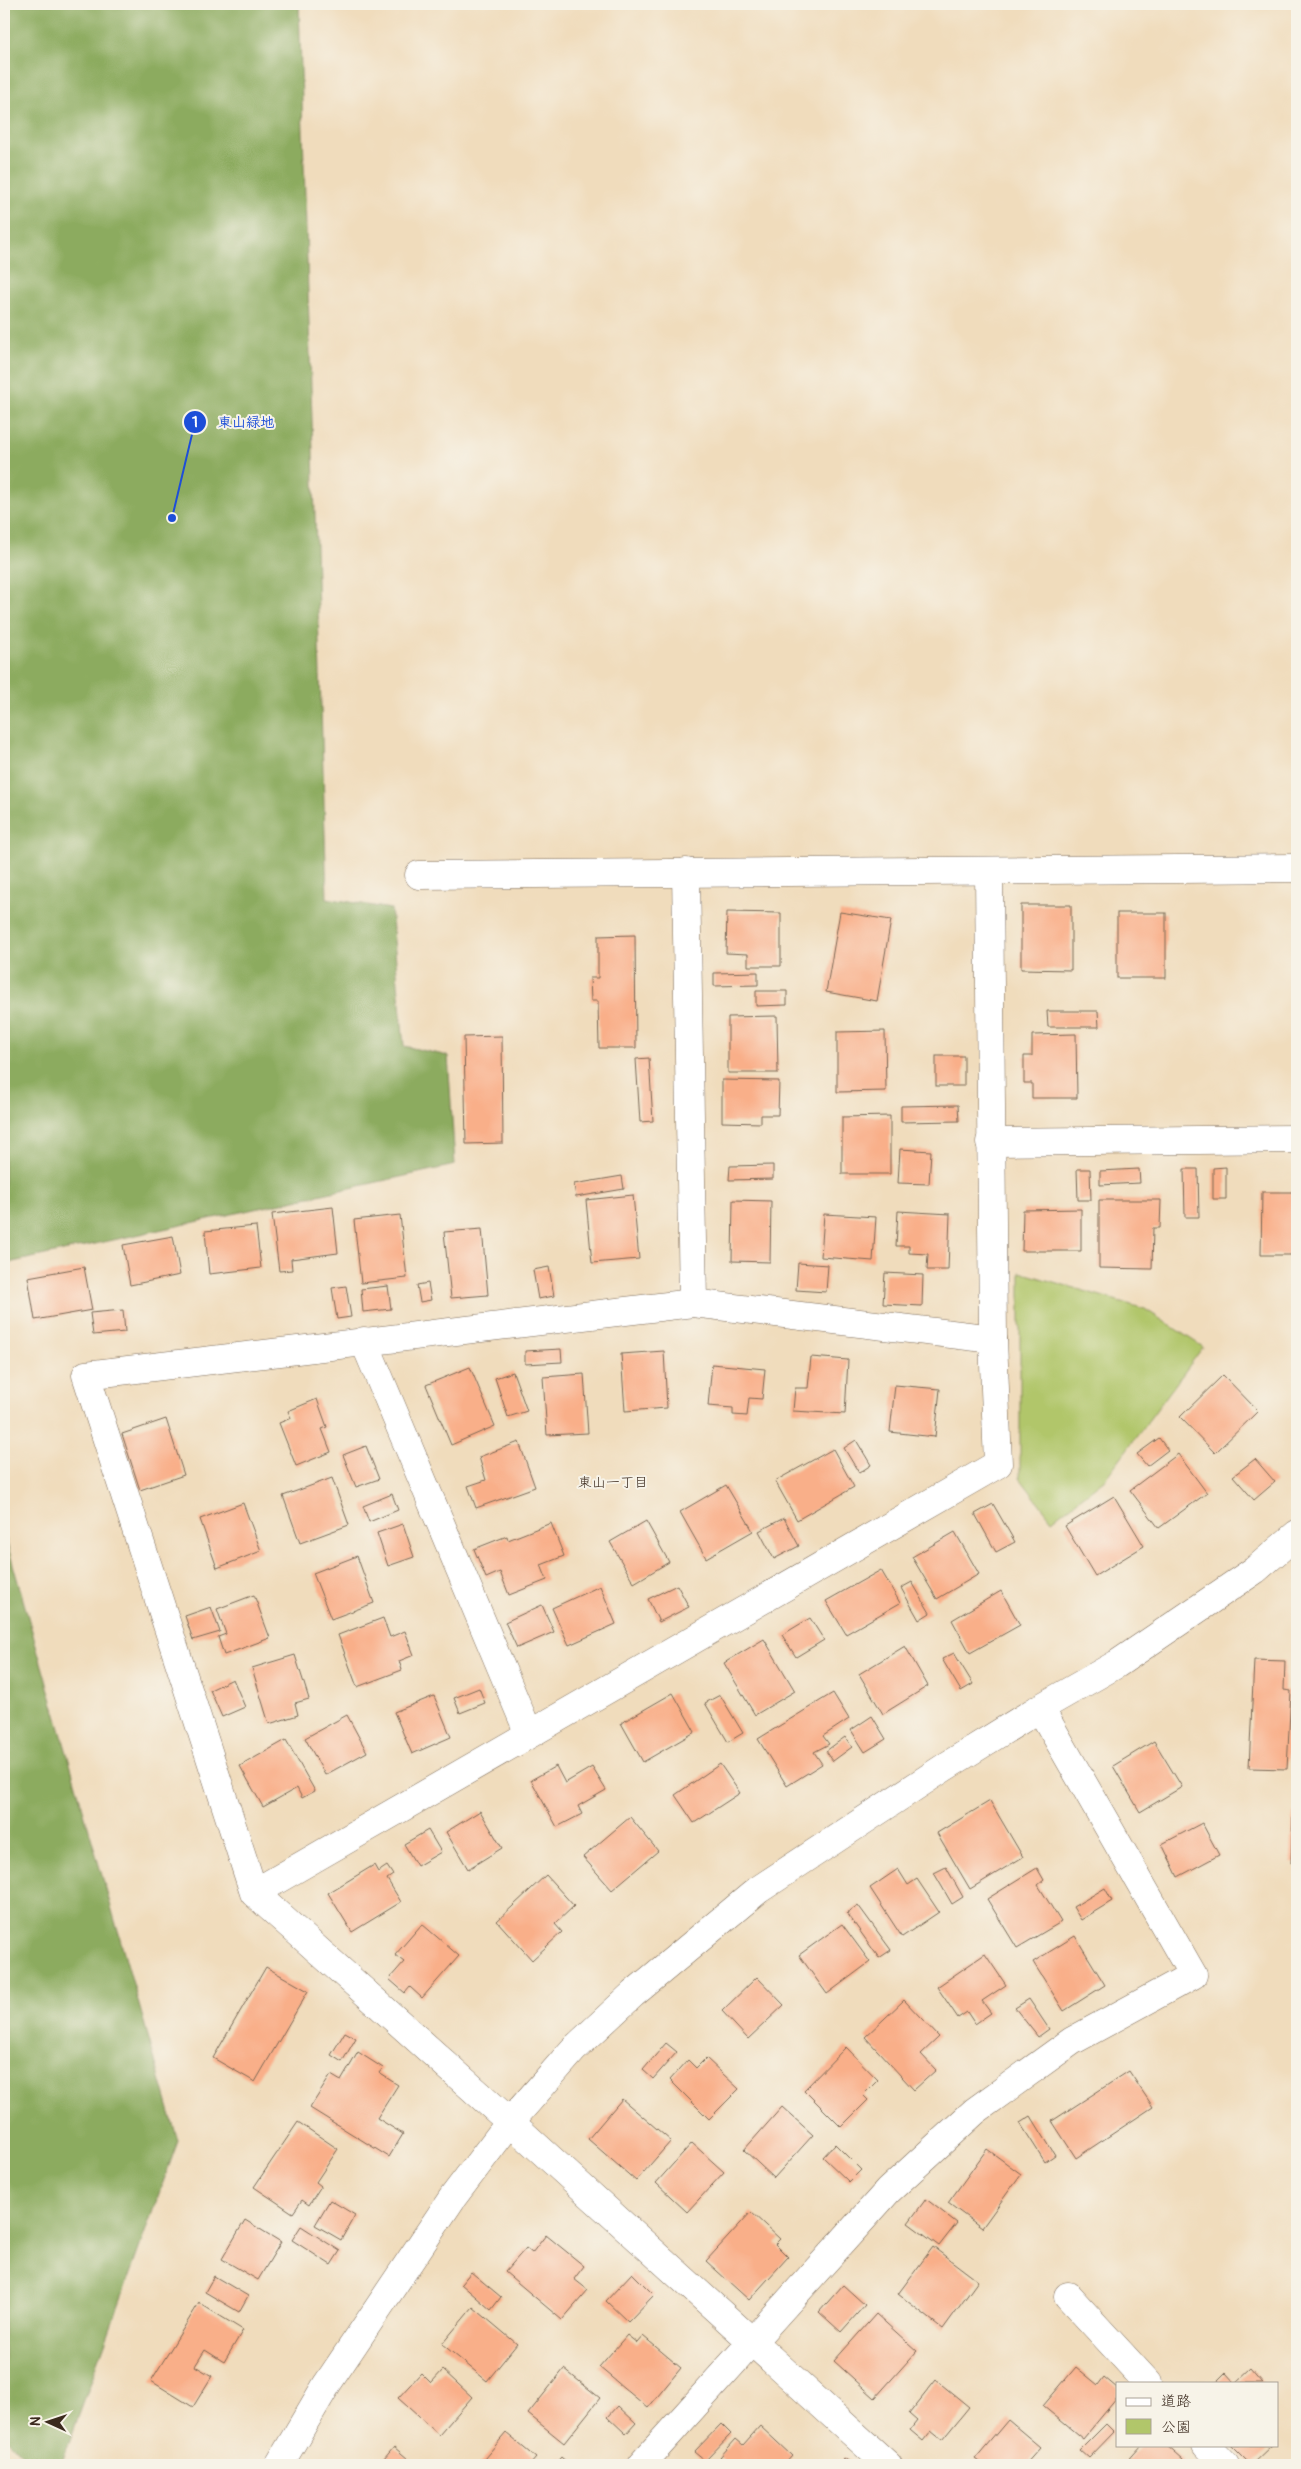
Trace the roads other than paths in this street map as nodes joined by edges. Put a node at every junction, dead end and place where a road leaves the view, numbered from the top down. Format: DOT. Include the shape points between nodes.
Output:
graph roads {
  1 [pos="1297,868"];
  2 [pos="686,872"];
  3 [pos="989,872"];
  4 [pos="419,875"];
  5 [pos="1297,1139"];
  6 [pos="990,1142"];
  7 [pos="693,1303"];
  8 [pos="993,1339"];
  9 [pos="364,1341"];
  10 [pos="1297,1534"];
  11 [pos="1040,1708"];
  12 [pos="529,1734"];
  13 [pos="254,1894"];
  14 [pos="510,2122"];
  15 [pos="1068,2296"];
  16 [pos="752,2340"];
  17 [pos="1147,2382"];
  18 [pos="1207,2446"];
  19 [pos="279,2465"];
  20 [pos="641,2465"];
  21 [pos="888,2465"];
  22 [pos="1225,2465"];
  1 -- 3 [label="street"];
  2 -- 3 [label="street"];
  2 -- 4 [label="street"];
  2 -- 7 [label="street"];
  3 -- 6 [label="street"];
  5 -- 6 [label="street"];
  6 -- 8 [label="street"];
  7 -- 8 [label="street"];
  7 -- 9 [label="street"];
  8 -- 12 [label="street" via="998,1464"];
  9 -- 12 [label="street"];
  9 -- 13 [label="street" via="86,1375"];
  10 -- 11 [label="street" via="1254,1570 1117,1664"];
  11 -- 14 [label="street" via="851,1826 758,1890 633,1994 573,2050"];
  11 -- 16 [label="street" via="1193,1975 1072,2041 975,2111 888,2190"];
  12 -- 13 [label="street"];
  13 -- 14 [label="street"];
  14 -- 16 [label="street"];
  14 -- 19 [label="street" via="453,2197 332,2376"];
  15 -- 17 [label="street"];
  16 -- 20 [label="street"];
  16 -- 21 [label="street"];
  18 -- 22 [label="street"];
}
